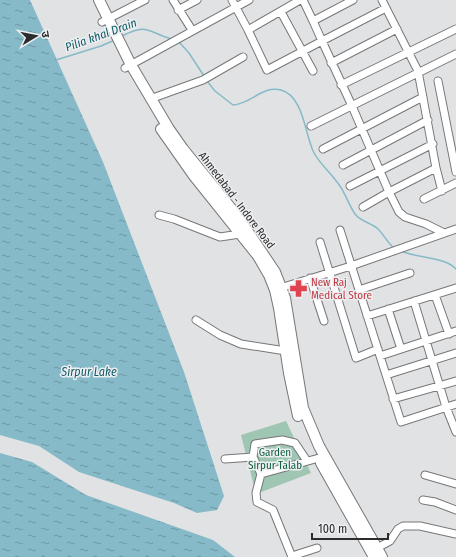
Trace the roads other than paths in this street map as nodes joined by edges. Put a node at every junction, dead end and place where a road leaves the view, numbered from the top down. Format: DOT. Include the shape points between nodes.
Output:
graph roads {
  1 [pos="91,0"];
  2 [pos="99,0"];
  3 [pos="145,0"];
  4 [pos="173,0"];
  5 [pos="197,0"];
  6 [pos="232,0"];
  7 [pos="249,0"];
  8 [pos="302,0"];
  9 [pos="353,0"];
  10 [pos="382,0"];
  11 [pos="236,7"];
  12 [pos="386,8"];
  13 [pos="178,10"];
  14 [pos="281,12"];
  15 [pos="105,20"];
  16 [pos="313,21"];
  17 [pos="396,29"];
  18 [pos="456,29"];
  19 [pos="192,30"];
  20 [pos="248,30"];
  21 [pos="322,41"];
  22 [pos="303,51"];
  23 [pos="408,51"];
  24 [pos="456,54"];
  25 [pos="243,57"];
  26 [pos="331,63"];
  27 [pos="128,67"];
  28 [pos="313,71"];
  29 [pos="418,71"];
  30 [pos="438,81"];
  31 [pos="342,85"];
  32 [pos="423,97"];
  33 [pos="150,99"];
  34 [pos="352,106"];
  35 [pos="428,120"];
  36 [pos="311,126"];
  37 [pos="362,128"];
  38 [pos="433,144"];
  39 [pos="323,149"];
  40 [pos="371,149"];
  41 [pos="343,165"];
  42 [pos="436,168"];
  43 [pos="381,171"];
  44 [pos="456,172"];
  45 [pos="456,183"];
  46 [pos="350,186"];
  47 [pos="442,191"];
  48 [pos="389,192"];
  49 [pos="424,199"];
  50 [pos="363,207"];
  51 [pos="159,215"];
  52 [pos="456,229"];
  53 [pos="340,230"];
  54 [pos="444,233"];
  55 [pos="240,234"];
  56 [pos="320,242"];
  57 [pos="351,266"];
  58 [pos="329,273"];
  59 [pos="410,273"];
  60 [pos="310,278"];
  61 [pos="279,288"];
  62 [pos="456,288"];
  63 [pos="359,290"];
  64 [pos="435,295"];
  65 [pos="414,301"];
  66 [pos="388,309"];
  67 [pos="368,316"];
  68 [pos="196,320"];
  69 [pos="324,321"];
  70 [pos="452,333"];
  71 [pos="427,341"];
  72 [pos="401,349"];
  73 [pos="286,351"];
  74 [pos="379,352"];
  75 [pos="456,353"];
  76 [pos="433,360"];
  77 [pos="386,375"];
  78 [pos="456,381"];
  79 [pos="440,386"];
  80 [pos="393,399"];
  81 [pos="456,404"];
  82 [pos="446,407"];
  83 [pos="456,432"];
  84 [pos="253,457"];
  85 [pos="319,458"];
  86 [pos="224,459"];
  87 [pos="307,461"];
  88 [pos="261,474"];
  89 [pos="425,475"];
  90 [pos="456,484"];
  91 [pos="339,488"];
  92 [pos="423,500"];
  93 [pos="456,510"];
  94 [pos="456,534"];
  95 [pos="317,548"];
  96 [pos="378,554"];
  97 [pos="292,556"];
  1 -- 15 [label="highway, Ahmedabad - Indore Road"];
  2 -- 15 [label="highway, Ahmedabad - Indore Road"];
  3 -- 15 [label="street"];
  4 -- 13 [label="street"];
  5 -- 13 [label="street"];
  6 -- 11 [label="street"];
  7 -- 11 [label="street"];
  8 -- 14 [label="street"];
  8 -- 16 [label="street"];
  9 -- 16 [label="street"];
  10 -- 12 [label="street"];
  11 -- 19 [label="street"];
  11 -- 20 [label="street"];
  12 -- 17 [label="street"];
  12 -- 21 [label="street"];
  13 -- 19 [label="street"];
  14 -- 20 [label="street"];
  14 -- 22 [label="street"];
  15 -- 27 [label="highway, Ahmedabad - Indore Road"];
  16 -- 21 [label="street"];
  17 -- 23 [label="street"];
  17 -- 26 [label="street"];
  18 -- 23 [label="street"];
  19 -- 27 [label="street"];
  20 -- 22 [label="street" via="267,70"];
  21 -- 22 [label="street"];
  21 -- 26 [label="street"];
  22 -- 28 [label="street"];
  23 -- 29 [label="street"];
  23 -- 31 [label="street"];
  24 -- 29 [label="street"];
  25 -- 33 [label="street" via="206,78"];
  26 -- 31 [label="street"];
  27 -- 33 [label="highway, Ahmedabad - Indore Road"];
  27 -- 55 [label="highway, Ahmedabad - Indore Road" via="171,144"];
  29 -- 32 [label="street"];
  29 -- 34 [label="street"];
  30 -- 44 [label="street"];
  31 -- 34 [label="street"];
  32 -- 35 [label="street"];
  32 -- 37 [label="street"];
  33 -- 61 [label="highway, Ahmedabad - Indore Road" via="183,149 264,253"];
  34 -- 36 [label="street"];
  34 -- 37 [label="street"];
  35 -- 38 [label="street"];
  35 -- 40 [label="street"];
  37 -- 39 [label="street"];
  37 -- 40 [label="street"];
  38 -- 42 [label="street"];
  38 -- 43 [label="street"];
  40 -- 41 [label="street"];
  40 -- 43 [label="street"];
  42 -- 47 [label="street"];
  42 -- 48 [label="street"];
  43 -- 46 [label="street"];
  43 -- 48 [label="street"];
  45 -- 47 [label="street"];
  47 -- 49 [label="street"];
  48 -- 50 [label="street"];
  48 -- 54 [label="street" via="399,212 405,217"];
  51 -- 55 [label="street" via="220,237"];
  52 -- 54 [label="street"];
  53 -- 57 [label="street"];
  54 -- 57 [label="street"];
  55 -- 61 [label="highway, Ahmedabad - Indore Road"];
  56 -- 58 [label="street"];
  57 -- 58 [label="street"];
  57 -- 63 [label="street"];
  58 -- 60 [label="street"];
  58 -- 74 [label="street" via="356,358"];
  59 -- 63 [label="street"];
  60 -- 61 [label="street"];
  60 -- 69 [label="street"];
  61 -- 73 [label="highway, Ahmedabad - Indore Road"];
  61 -- 91 [label="highway, Ahmedabad - Indore Road" via="303,408"];
  62 -- 64 [label="street"];
  63 -- 67 [label="street"];
  64 -- 65 [label="street"];
  64 -- 70 [label="street"];
  65 -- 66 [label="street"];
  65 -- 71 [label="street"];
  66 -- 67 [label="street"];
  66 -- 72 [label="street"];
  67 -- 74 [label="street"];
  68 -- 73 [label="street" via="241,344"];
  70 -- 71 [label="street"];
  71 -- 72 [label="street"];
  71 -- 76 [label="street"];
  72 -- 74 [label="street"];
  73 -- 85 [label="highway, Ahmedabad - Indore Road" via="300,420"];
  74 -- 77 [label="street"];
  75 -- 76 [label="street"];
  76 -- 77 [label="street"];
  76 -- 79 [label="street"];
  77 -- 80 [label="street"];
  78 -- 79 [label="street"];
  79 -- 80 [label="street"];
  79 -- 82 [label="street"];
  80 -- 82 [label="street" via="401,422"];
  81 -- 82 [label="street"];
  82 -- 83 [label="street"];
  84 -- 86 [label="street"];
  84 -- 87 [label="street" via="255,444 282,440 295,442"];
  84 -- 88 [label="street"];
  85 -- 87 [label="street"];
  85 -- 91 [label="highway, Ahmedabad - Indore Road"];
  87 -- 88 [label="street"];
  88 -- 97 [label="street" via="256,493 257,502 273,510"];
  89 -- 90 [label="street"];
  91 -- 96 [label="highway, Ahmedabad - Indore Road"];
  92 -- 93 [label="street"];
  94 -- 96 [label="street" via="420,526 403,526"];
  95 -- 97 [label="street"];
}
